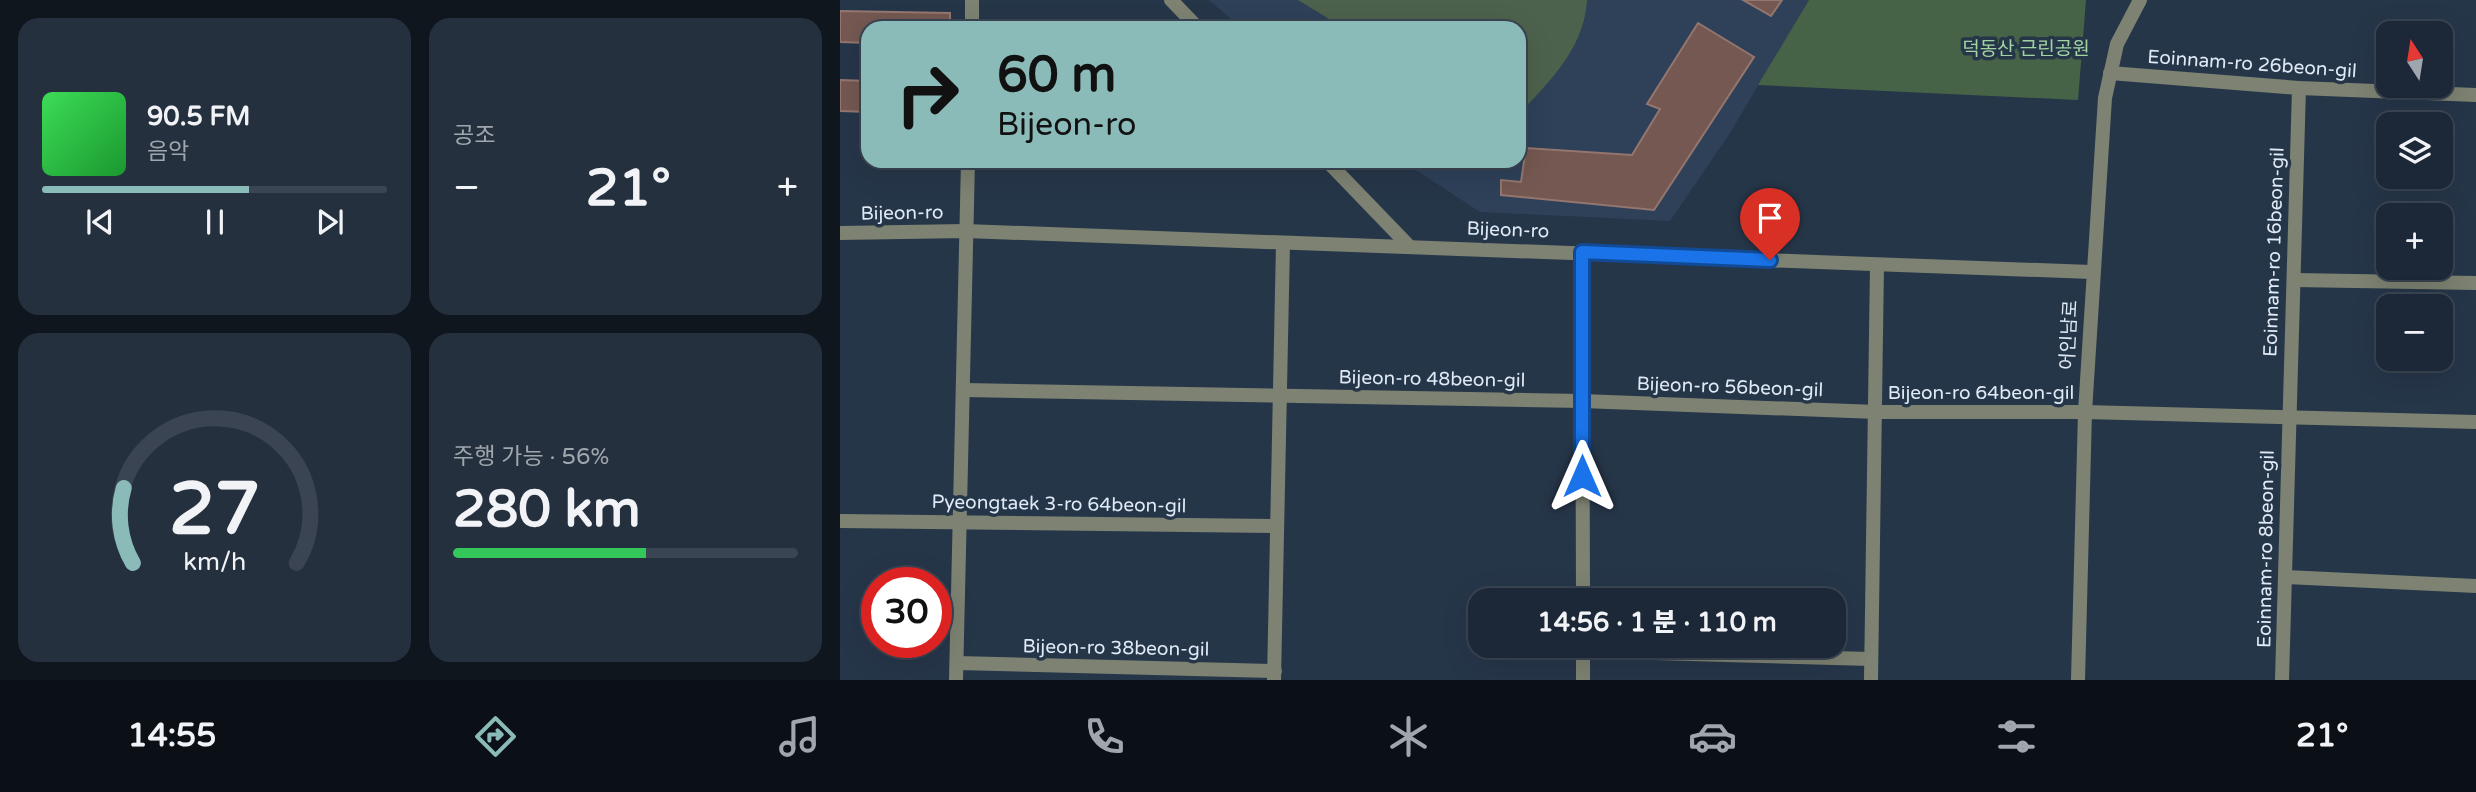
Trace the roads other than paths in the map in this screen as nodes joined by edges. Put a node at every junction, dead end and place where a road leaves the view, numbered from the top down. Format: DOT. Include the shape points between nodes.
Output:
graph roads {
  1 [pos="972,0"];
  2 [pos="1171,0"];
  3 [pos="2140,0"];
  4 [pos="971,21"];
  5 [pos="1191,21"];
  6 [pos="2110,73"];
  7 [pos="2299,88"];
  8 [pos="2476,95"];
  9 [pos="968,168"];
  10 [pos="1334,168"];
  11 [pos="966,231"];
  12 [pos="840,233"];
  13 [pos="1283,243"];
  14 [pos="1409,246"];
  15 [pos="1582,252"];
  16 [pos="1877,265"];
  17 [pos="2091,272"];
  18 [pos="2294,280"];
  19 [pos="2476,283"];
  20 [pos="964,390"];
  21 [pos="1282,396"];
  22 [pos="1581,401"];
  23 [pos="1877,412"];
  24 [pos="2085,412"];
  25 [pos="2287,418"];
  26 [pos="2476,422"];
  27 [pos="840,521"];
  28 [pos="961,522"];
  29 [pos="1277,526"];
  30 [pos="2285,577"];
  31 [pos="2476,586"];
  32 [pos="1583,588"];
  33 [pos="1583,658"];
  34 [pos="1845,658"];
  35 [pos="1871,659"];
  36 [pos="957,663"];
  37 [pos="1275,676"];
  38 [pos="956,680"];
  39 [pos="1583,680"];
  40 [pos="1871,680"];
  41 [pos="2078,680"];
  42 [pos="2282,680"];
  1 -- 4 [label="street"];
  2 -- 5 [label="street"];
  3 -- 6 [label="street, 어인남로" via="2118,44"];
  6 -- 7 [label="street, Eoinnam-ro 26beon-gil"];
  6 -- 17 [label="street, 어인남로"];
  7 -- 8 [label="street, Eoinnam-ro 26beon-gil"];
  7 -- 18 [label="street, Eoinnam-ro 16beon-gil"];
  9 -- 11 [label="street, Bijeon-ro"];
  10 -- 14 [label="street"];
  11 -- 12 [label="street, Bijeon-ro"];
  11 -- 13 [label="street, Bijeon-ro"];
  11 -- 20 [label="street"];
  13 -- 14 [label="street, Bijeon-ro"];
  13 -- 21 [label="street"];
  14 -- 15 [label="street, Bijeon-ro"];
  15 -- 16 [label="street, Bijeon-ro"];
  15 -- 22 [label="street"];
  16 -- 17 [label="street, Bijeon-ro"];
  16 -- 23 [label="street, Bijeon-ro 64beon-gil"];
  17 -- 24 [label="street, 어인남로"];
  18 -- 19 [label="street"];
  18 -- 25 [label="street, Eoinnam-ro 16beon-gil"];
  20 -- 21 [label="street"];
  20 -- 28 [label="street"];
  21 -- 22 [label="street, Bijeon-ro 48beon-gil"];
  21 -- 29 [label="street"];
  22 -- 23 [label="street, Bijeon-ro 56beon-gil"];
  22 -- 32 [label="street"];
  23 -- 24 [label="street, Bijeon-ro 64beon-gil"];
  23 -- 35 [label="street, Bijeon-ro 64beon-gil"];
  24 -- 25 [label="street"];
  24 -- 41 [label="street, 어인남로"];
  25 -- 26 [label="street"];
  25 -- 30 [label="street, Eoinnam-ro 8beon-gil"];
  27 -- 28 [label="street, Pyeongtaek 3-ro 64beon-gil"];
  28 -- 29 [label="street, Pyeongtaek 3-ro 64beon-gil"];
  28 -- 36 [label="street"];
  29 -- 37 [label="street"];
  30 -- 31 [label="street"];
  30 -- 42 [label="street, Eoinnam-ro 8beon-gil"];
  33 -- 39 [label="street"];
  34 -- 35 [label="street"];
  35 -- 40 [label="street, Bijeon-ro 64beon-gil"];
  36 -- 37 [label="street, Bijeon-ro 38beon-gil"];
  36 -- 38 [label="street"];
}
